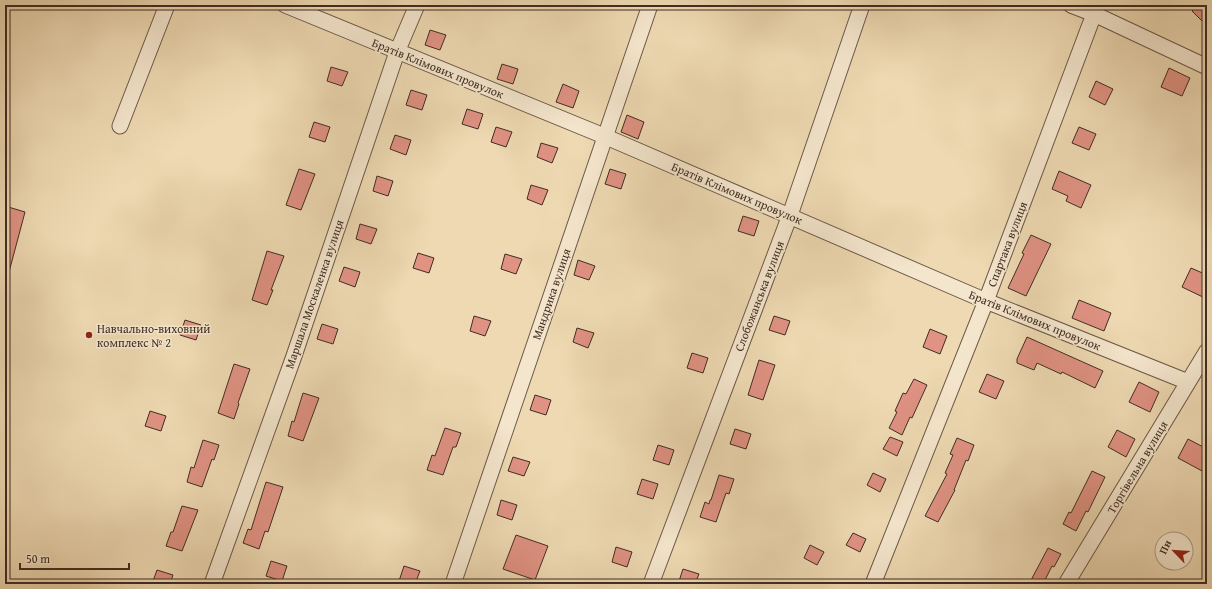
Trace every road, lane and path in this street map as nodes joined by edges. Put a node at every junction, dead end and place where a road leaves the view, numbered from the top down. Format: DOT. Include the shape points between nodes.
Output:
graph roads {
  1 [pos="167,5"];
  2 [pos="286,5"];
  3 [pos="417,5"];
  4 [pos="650,5"];
  5 [pos="862,5"];
  6 [pos="1074,6"];
  7 [pos="1094,14"];
  8 [pos="397,52"];
  9 [pos="1207,67"];
  10 [pos="120,126"];
  11 [pos="604,136"];
  12 [pos="790,215"];
  13 [pos="986,300"];
  14 [pos="1207,350"];
  15 [pos="1188,382"];
  16 [pos="212,584"];
  17 [pos="454,584"];
  18 [pos="651,584"];
  19 [pos="873,584"];
  20 [pos="1066,584"];
  1 -- 10 [label="street"];
  2 -- 8 [label="street, Братів Клімових провулок"];
  3 -- 8 [label="street, Маршала Москаленка вулиця"];
  4 -- 11 [label="street, Мандрика вулиця"];
  5 -- 12 [label="street, Слобожанська вулиця"];
  6 -- 7 [label="street"];
  7 -- 9 [label="street"];
  7 -- 13 [label="street, Спартака вулиця"];
  8 -- 11 [label="street, Братів Клімових провулок"];
  8 -- 16 [label="street, Маршала Москаленка вулиця" via="294,356"];
  11 -- 12 [label="street, Братів Клімових провулок"];
  11 -- 17 [label="street, Мандрика вулиця"];
  12 -- 13 [label="street, Братів Клімових провулок"];
  12 -- 18 [label="street, Слобожанська вулиця"];
  13 -- 15 [label="street, Братів Клімових провулок"];
  13 -- 19 [label="street, Спартака вулиця"];
  14 -- 15 [label="street, Торгівельна вулиця"];
  15 -- 20 [label="street, Торгівельна вулиця"];
}
